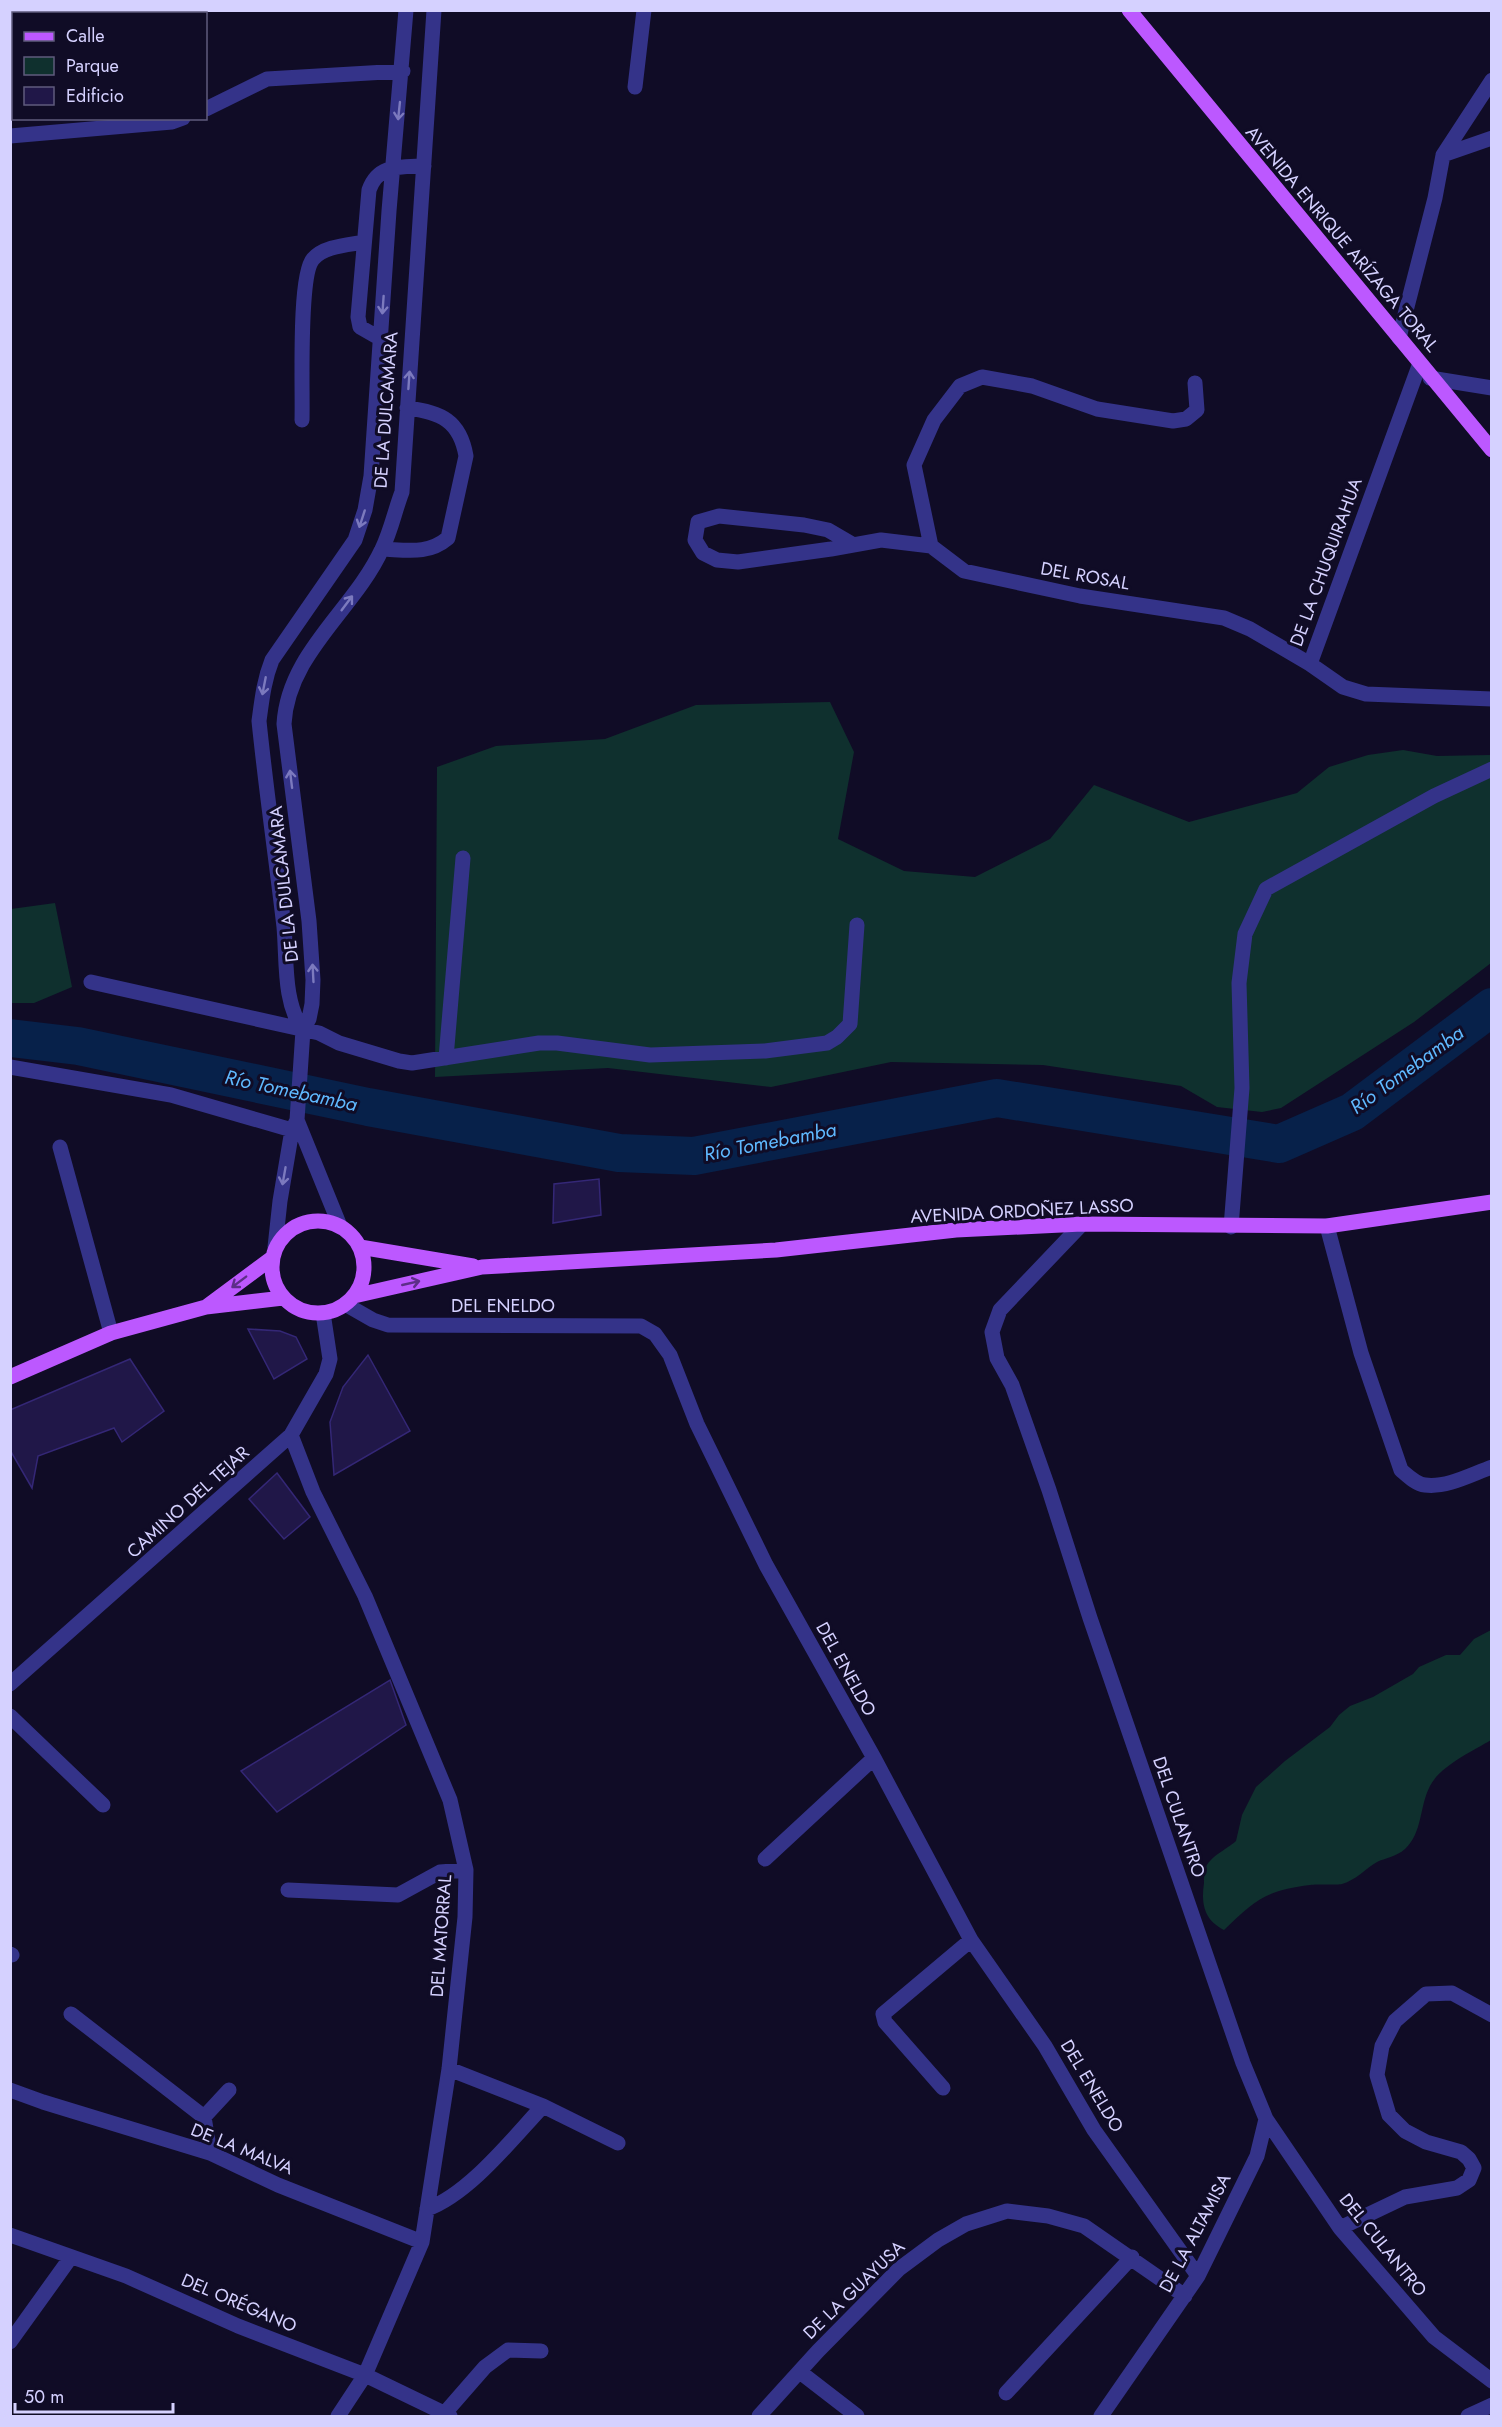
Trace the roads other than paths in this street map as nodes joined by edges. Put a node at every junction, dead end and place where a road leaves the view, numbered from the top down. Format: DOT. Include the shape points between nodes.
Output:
graph roads {
  1 [pos="406,10"];
  2 [pos="434,10"];
  3 [pos="644,10"];
  4 [pos="1117,10"];
  5 [pos="1129,10"];
  6 [pos="1163,54"];
  7 [pos="403,71"];
  8 [pos="1491,81"];
  9 [pos="635,87"];
  10 [pos="207,109"];
  11 [pos="179,120"];
  12 [pos="10,136"];
  13 [pos="1491,138"];
  14 [pos="1443,155"];
  15 [pos="424,166"];
  16 [pos="393,167"];
  17 [pos="364,242"];
  18 [pos="1399,338"];
  19 [pos="381,339"];
  20 [pos="1420,363"];
  21 [pos="1430,378"];
  22 [pos="1196,383"];
  23 [pos="1491,388"];
  24 [pos="407,408"];
  25 [pos="302,420"];
  26 [pos="1491,450"];
  27 [pos="852,544"];
  28 [pos="931,546"];
  29 [pos="382,549"];
  30 [pos="1310,664"];
  31 [pos="1491,699"];
  32 [pos="1491,770"];
  33 [pos="463,858"];
  34 [pos="857,925"];
  35 [pos="91,982"];
  36 [pos="303,1035"];
  37 [pos="446,1058"];
  38 [pos="10,1067"];
  39 [pos="295,1121"];
  40 [pos="60,1148"];
  41 [pos="1491,1202"];
  42 [pos="1082,1224"];
  43 [pos="340,1226"];
  44 [pos="1327,1226"];
  45 [pos="1232,1227"];
  46 [pos="360,1247"];
  47 [pos="274,1253"];
  48 [pos="482,1267"];
  49 [pos="284,1298"];
  50 [pos="349,1300"];
  51 [pos="206,1307"];
  52 [pos="323,1312"];
  53 [pos="111,1333"];
  54 [pos="10,1377"];
  55 [pos="291,1436"];
  56 [pos="1491,1467"];
  57 [pos="10,1684"];
  58 [pos="10,1716"];
  59 [pos="874,1758"];
  60 [pos="103,1805"];
  61 [pos="765,1859"];
  62 [pos="466,1870"];
  63 [pos="288,1890"];
  64 [pos="971,1940"];
  65 [pos="71,2014"];
  66 [pos="1491,2015"];
  67 [pos="449,2069"];
  68 [pos="943,2088"];
  69 [pos="10,2090"];
  70 [pos="229,2090"];
  71 [pos="543,2106"];
  72 [pos="204,2117"];
  73 [pos="1266,2119"];
  74 [pos="618,2143"];
  75 [pos="210,2153"];
  76 [pos="427,2209"];
  77 [pos="1340,2228"];
  78 [pos="10,2235"];
  79 [pos="422,2242"];
  80 [pos="71,2257"];
  81 [pos="1132,2257"];
  82 [pos="1198,2276"];
  83 [pos="1185,2296"];
  84 [pos="10,2342"];
  85 [pos="541,2351"];
  86 [pos="800,2372"];
  87 [pos="365,2375"];
  88 [pos="1491,2380"];
  89 [pos="1005,2393"];
  90 [pos="1491,2405"];
  91 [pos="447,2415"];
  92 [pos="338,2416"];
  93 [pos="759,2416"];
  94 [pos="857,2416"];
  95 [pos="1101,2416"];
  96 [pos="1468,2416"];
  1 -- 7 [label="street, DE LA DULCAMARA"];
  2 -- 15 [label="street, DE LA DULCAMARA"];
  3 -- 9 [label="street"];
  4 -- 6 [label="main road, AVENIDA ENRIQUE ARÍZAGA TORAL"];
  5 -- 6 [label="main road, AVENIDA ENRIQUE ARÍZAGA TORAL"];
  6 -- 18 [label="main road, AVENIDA ENRIQUE ARÍZAGA TORAL"];
  7 -- 10 [label="street" via="267,79"];
  7 -- 16 [label="street, DE LA DULCAMARA, one-way"];
  8 -- 14 [label="street"];
  11 -- 12 [label="street"];
  13 -- 14 [label="street"];
  14 -- 18 [label="street"];
  15 -- 16 [label="street"];
  24 -- 15 [label="street, DE LA DULCAMARA, one-way"];
  16 -- 17 [label="street" via="377,174 371,183"];
  16 -- 19 [label="street, DE LA DULCAMARA, one-way"];
  17 -- 19 [label="street" via="358,323"];
  17 -- 25 [label="street" via="323,250 311,261 304,292"];
  18 -- 20 [label="main road, AVENIDA ENRIQUE ARÍZAGA TORAL"];
  19 -- 36 [label="street, DE LA DULCAMARA, one-way" via="371,476 362,520 355,540 272,660 262,698 260,721 290,1004"];
  20 -- 21 [label="main road, AVENIDA ENRIQUE ARÍZAGA TORAL"];
  20 -- 30 [label="street, DE LA CHUQUIRAHUA"];
  21 -- 23 [label="street"];
  21 -- 26 [label="main road, AVENIDA ENRIQUE ARÍZAGA TORAL"];
  22 -- 28 [label="street" via="1197,410 1173,421 1097,408 1032,386 982,377 960,386 934,420 914,465"];
  24 -- 29 [label="street, DE LA DULCAMARA" via="402,492"];
  24 -- 29 [label="street" via="431,411 454,426 466,456 448,538 423,551"];
  27 -- 27 [label="street" via="828,530 718,516 698,522 694,540 703,554 738,562"];
  27 -- 28 [label="street" via="881,540"];
  28 -- 30 [label="street, DEL ROSAL" via="964,571 1080,596 1224,618"];
  36 -- 29 [label="street, DE LA DULCAMARA, one-way" via="314,980 285,705 306,657 352,597"];
  30 -- 31 [label="street, DE LA CHUQUIRAHUA" via="1343,687 1366,694"];
  32 -- 45 [label="street" via="1434,796 1266,889 1245,934 1239,983 1242,1088"];
  33 -- 37 [label="street"];
  34 -- 37 [label="street" via="850,1024 826,1043 679,1056 539,1043"];
  35 -- 36 [label="street"];
  36 -- 37 [label="street" via="330,1037 399,1061"];
  36 -- 39 [label="street, DE LA DULCAMARA"];
  38 -- 39 [label="street"];
  39 -- 43 [label="street, DE LA DULCAMARA"];
  39 -- 47 [label="street, DE LA DULCAMARA, one-way"];
  40 -- 53 [label="street"];
  41 -- 44 [label="main road, AVENIDA ORDOÑEZ LASSO"];
  42 -- 45 [label="main road, AVENIDA ORDOÑEZ LASSO"];
  42 -- 48 [label="main road, AVENIDA ORDOÑEZ LASSO" via="956,1230 776,1250"];
  42 -- 73 [label="street, DEL CULANTRO" via="1000,1310 992,1332 997,1358 1012,1385 1243,2063"];
  43 -- 46 [label="main road"];
  43 -- 47 [label="main road" via="328,1221 303,1223 285,1234"];
  44 -- 45 [label="main road, AVENIDA ORDOÑEZ LASSO"];
  44 -- 56 [label="street" via="1361,1353 1401,1470 1426,1485 1451,1482"];
  46 -- 48 [label="main road, AVENIDA ORDOÑEZ LASSO"];
  46 -- 50 [label="main road" via="364,1272"];
  47 -- 49 [label="main road" via="272,1272"];
  47 -- 51 [label="main road, one-way"];
  50 -- 48 [label="main road, AVENIDA ORDOÑEZ LASSO, one-way"];
  49 -- 51 [label="main road"];
  49 -- 52 [label="main road" via="302,1310"];
  50 -- 52 [label="main road"];
  50 -- 59 [label="street, DEL ENELDO" via="373,1320 388,1325 641,1326 655,1334 669,1355 697,1424 766,1565"];
  51 -- 53 [label="main road"];
  52 -- 55 [label="street, CAMINO DEL TEJAR" via="330,1359 326,1374"];
  53 -- 54 [label="main road"];
  55 -- 57 [label="street, CAMINO DEL TEJAR"];
  55 -- 62 [label="street, DEL MATORRAL" via="313,1492 365,1596 445,1790"];
  58 -- 60 [label="street"];
  59 -- 61 [label="street"];
  59 -- 64 [label="street, DEL ENELDO"];
  62 -- 63 [label="street" via="440,1872 398,1895"];
  62 -- 67 [label="street, DEL MATORRAL" via="465,1917"];
  64 -- 68 [label="street" via="883,2014 885,2022"];
  64 -- 82 [label="street, DEL ENELDO" via="1045,2046 1094,2130"];
  65 -- 72 [label="street"];
  66 -- 77 [label="street" via="1452,1993 1426,1994 1395,2021 1382,2046 1377,2075 1389,2115 1405,2131 1426,2142 1461,2152 1474,2168 1469,2180 1457,2187 1405,2197"];
  67 -- 71 [label="street"];
  67 -- 76 [label="street, DEL MATORRAL"];
  69 -- 75 [label="street, DE LA MALVA"];
  70 -- 72 [label="street"];
  71 -- 74 [label="street"];
  71 -- 76 [label="street" via="469,2183"];
  72 -- 75 [label="street"];
  73 -- 77 [label="street, DEL CULANTRO"];
  73 -- 82 [label="street, DE LA ALTAMISA" via="1257,2156"];
  75 -- 79 [label="street, DE LA MALVA" via="278,2185"];
  76 -- 79 [label="street, DEL MATORRAL"];
  77 -- 88 [label="street, DEL CULANTRO" via="1434,2337"];
  78 -- 80 [label="street, DEL ORÉGANO"];
  79 -- 87 [label="street, DEL MATORRAL"];
  80 -- 84 [label="street"];
  80 -- 87 [label="street, DEL ORÉGANO"];
  81 -- 83 [label="street, DE LA GUAYUSA"];
  81 -- 86 [label="street, DE LA GUAYUSA" via="1084,2226 1048,2216 1007,2211 966,2224 898,2269"];
  81 -- 89 [label="street"];
  82 -- 83 [label="street, DE LA ALTAMISA"];
  83 -- 95 [label="street, DE LA ALTAMISA"];
  85 -- 91 [label="street" via="508,2350 485,2367"];
  86 -- 93 [label="street, DE LA GUAYUSA"];
  86 -- 94 [label="street"];
  87 -- 91 [label="street, DEL ORÉGANO"];
  87 -- 92 [label="street, DEL MATORRAL"];
  90 -- 96 [label="street"];
}
